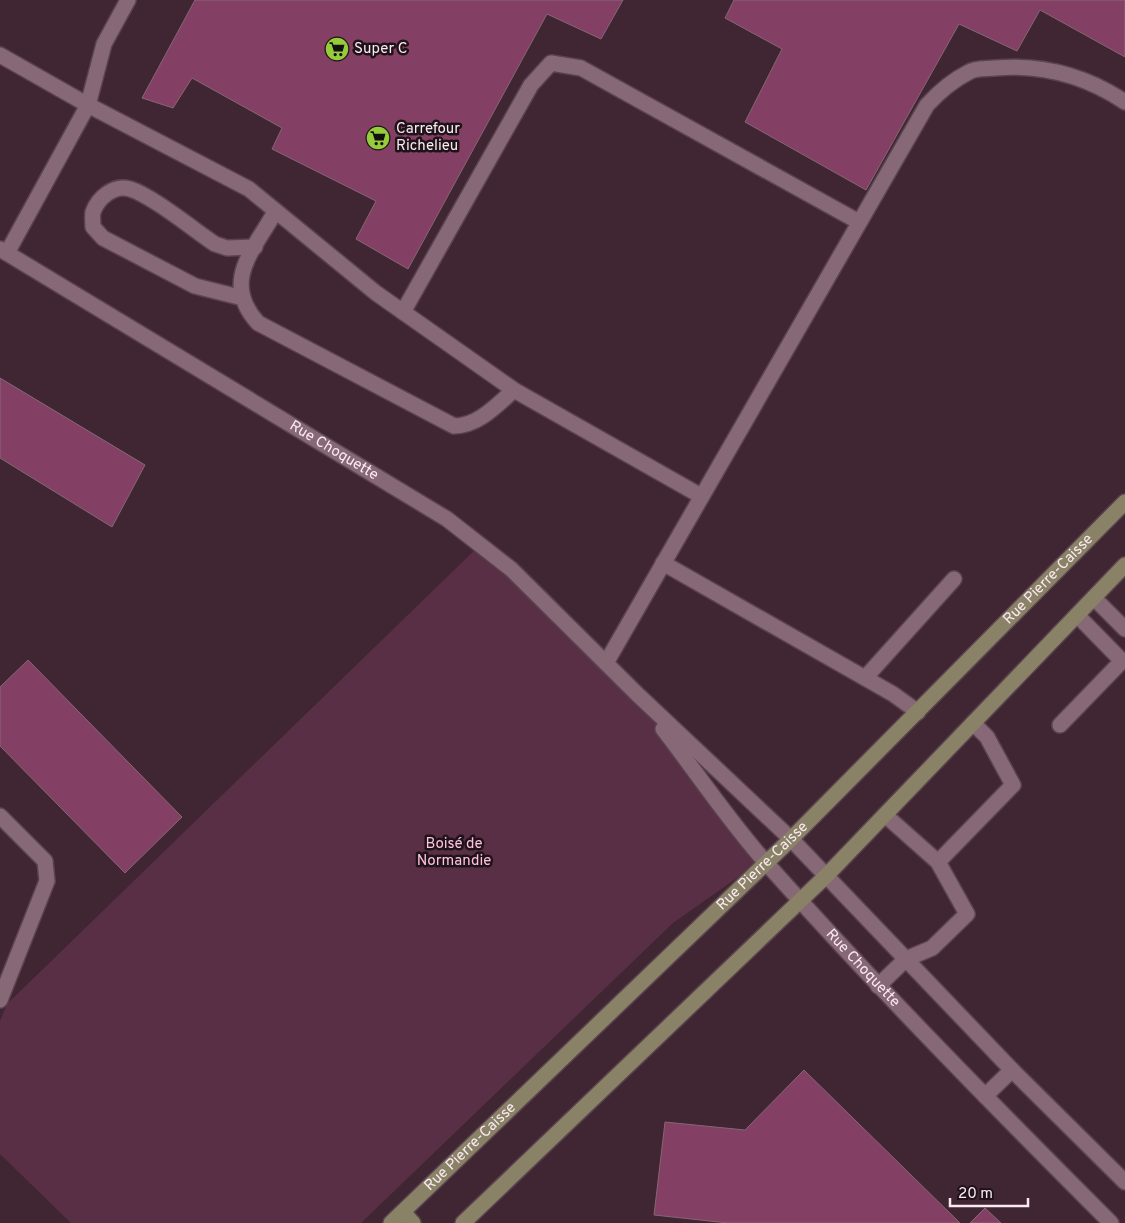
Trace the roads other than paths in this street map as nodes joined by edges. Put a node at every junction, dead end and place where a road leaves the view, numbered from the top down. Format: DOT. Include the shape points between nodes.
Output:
graph roads {
  1 [pos="128,0"];
  2 [pos="0,55"];
  3 [pos="1125,102"];
  4 [pos="88,105"];
  5 [pos="275,212"];
  6 [pos="859,222"];
  7 [pos="254,247"];
  8 [pos="4,251"];
  9 [pos="242,298"];
  10 [pos="403,312"];
  11 [pos="514,390"];
  12 [pos="701,496"];
  13 [pos="1125,502"];
  14 [pos="663,563"];
  15 [pos="1125,565"];
  16 [pos="954,579"];
  17 [pos="1094,598"];
  18 [pos="1077,615"];
  19 [pos="1125,628"];
  20 [pos="1124,662"];
  21 [pos="606,663"];
  22 [pos="864,678"];
  23 [pos="637,694"];
  24 [pos="918,712"];
  25 [pos="973,722"];
  26 [pos="1060,724"];
  27 [pos="885,815"];
  28 [pos="0,816"];
  29 [pos="791,839"];
  30 [pos="938,862"];
  31 [pos="766,863"];
  32 [pos="826,876"];
  33 [pos="801,900"];
  34 [pos="906,959"];
  35 [pos="878,986"];
  36 [pos="0,1000"];
  37 [pos="1012,1070"];
  38 [pos="985,1096"];
  39 [pos="1125,1182"];
  40 [pos="408,1217"];
  41 [pos="391,1223"];
  42 [pos="463,1223"];
  43 [pos="1111,1223"];
  1 -- 4 [label="street" via="104,44"];
  2 -- 4 [label="street"];
  3 -- 6 [label="street" via="1112,93 1057,70 1010,67 970,71 943,89 927,105"];
  4 -- 5 [label="street" via="249,189"];
  4 -- 8 [label="street"];
  5 -- 7 [label="street"];
  5 -- 10 [label="street"];
  6 -- 10 [label="street" via="581,68 551,63 531,85"];
  6 -- 12 [label="street"];
  7 -- 9 [label="street" via="241,272"];
  7 -- 9 [label="street" via="227,248 215,244 129,189 117,188 104,196 93,212 93,227 103,238 195,286"];
  8 -- 21 [label="street, Rue Choquette" via="447,519 512,569"];
  9 -- 11 [label="street" via="247,311 258,323 454,426 464,426 484,415"];
  10 -- 11 [label="street"];
  11 -- 12 [label="street"];
  12 -- 14 [label="street"];
  13 -- 24 [label="street, Rue Pierre-Caisse"];
  14 -- 21 [label="street"];
  14 -- 22 [label="street"];
  15 -- 17 [label="street"];
  16 -- 22 [label="street"];
  17 -- 18 [label="street"];
  17 -- 19 [label="street"];
  18 -- 20 [label="street"];
  18 -- 25 [label="street"];
  20 -- 26 [label="street"];
  21 -- 23 [label="street, Rue Choquette"];
  22 -- 24 [label="street"];
  23 -- 29 [label="street, Rue Choquette"];
  23 -- 31 [label="street, Rue Choquette"];
  24 -- 29 [label="street, Rue Pierre-Caisse"];
  25 -- 27 [label="street"];
  25 -- 30 [label="street" via="987,738 1012,785"];
  27 -- 30 [label="street"];
  27 -- 32 [label="street"];
  28 -- 36 [label="street" via="45,861 48,881"];
  29 -- 31 [label="street, Rue Pierre-Caisse"];
  29 -- 32 [label="street, Rue Choquette"];
  30 -- 34 [label="street" via="966,914 932,948"];
  31 -- 33 [label="street, Rue Choquette"];
  31 -- 40 [label="street, Rue Pierre-Caisse"];
  32 -- 33 [label="street"];
  32 -- 34 [label="street, Rue Choquette"];
  33 -- 35 [label="street, Rue Choquette"];
  33 -- 42 [label="street"];
  34 -- 35 [label="street"];
  34 -- 37 [label="street, Rue Choquette"];
  35 -- 38 [label="street, Rue Choquette"];
  37 -- 38 [label="street"];
  37 -- 39 [label="street, Rue Choquette"];
  38 -- 43 [label="street, Rue Choquette"];
  40 -- 41 [label="street, Rue Pierre-Caisse"];
}
